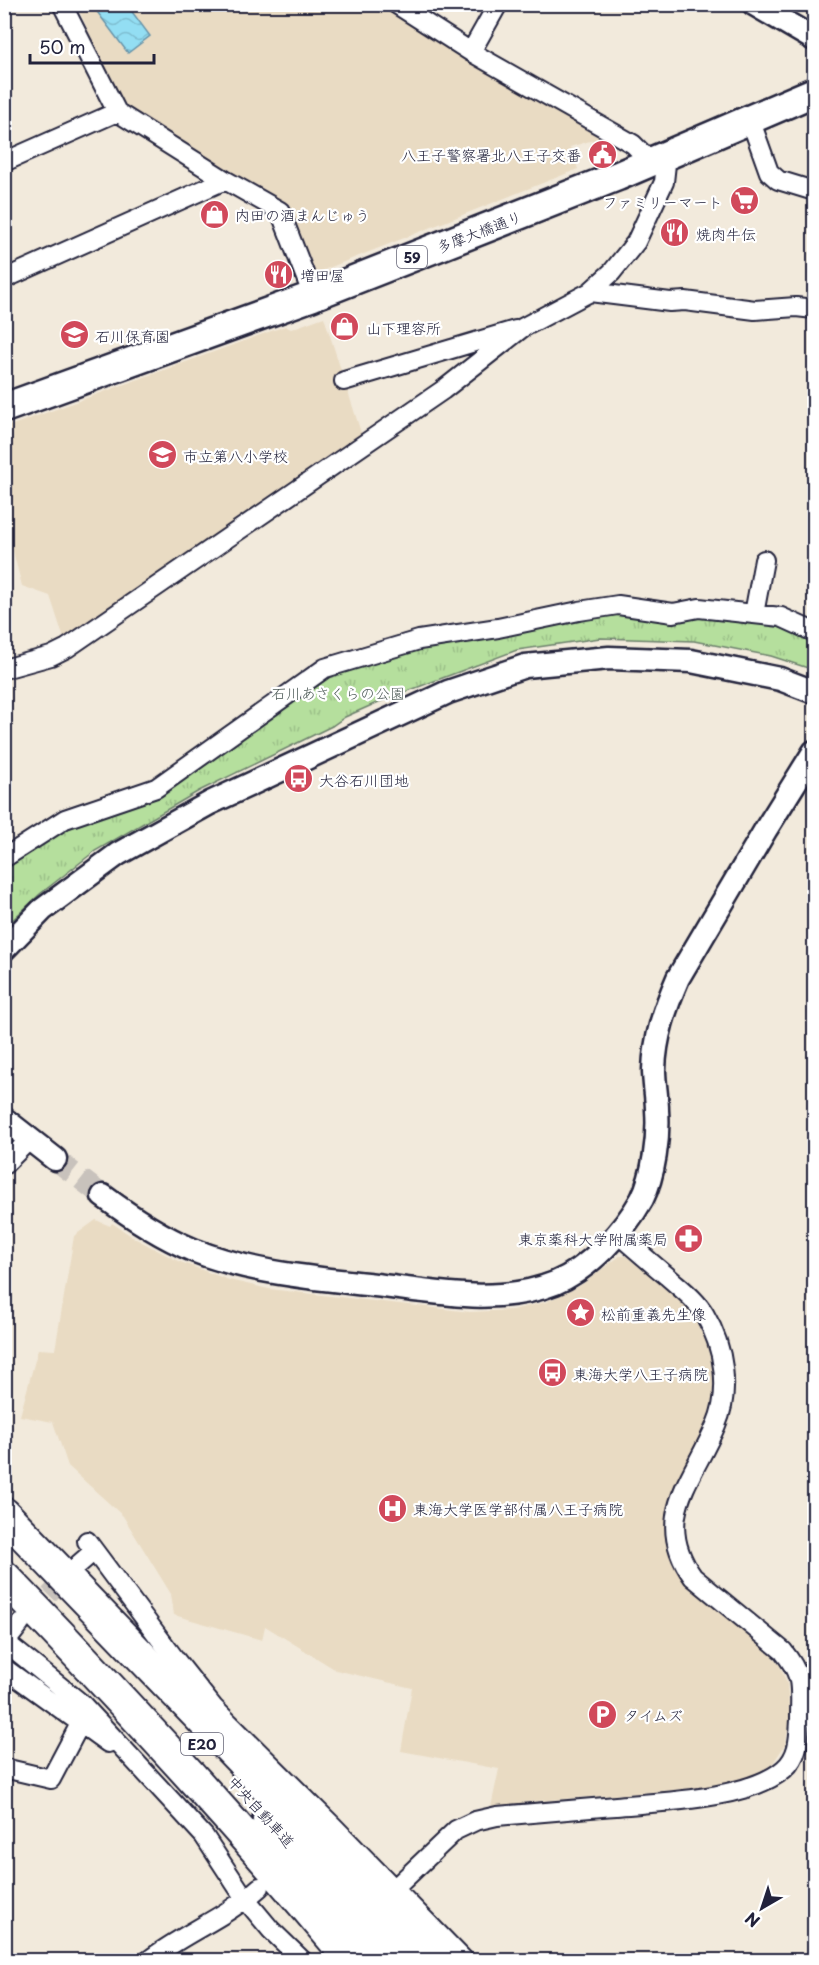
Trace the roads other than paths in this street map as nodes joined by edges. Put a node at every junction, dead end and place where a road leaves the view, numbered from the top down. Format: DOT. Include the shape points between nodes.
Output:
graph roads {
  1 [pos="62,4"];
  2 [pos="396,4"];
  3 [pos="498,4"];
  4 [pos="754,4"];
  5 [pos="814,39"];
  6 [pos="471,52"];
  7 [pos="814,92"];
  8 [pos="117,112"];
  9 [pos="750,119"];
  10 [pos="659,159"];
  11 [pos="4,162"];
  12 [pos="225,180"];
  13 [pos="814,191"];
  14 [pos="4,279"];
  15 [pos="590,292"];
  16 [pos="313,296"];
  17 [pos="814,309"];
  18 [pos="522,328"];
  19 [pos="344,381"];
  20 [pos="4,408"];
  21 [pos="764,560"];
  22 [pos="754,614"];
  23 [pos="814,632"];
  24 [pos="4,669"];
  25 [pos="814,692"];
  26 [pos="814,752"];
  27 [pos="4,858"];
  28 [pos="4,949"];
  29 [pos="4,1119"];
  30 [pos="30,1139"];
  31 [pos="55,1159"];
  32 [pos="4,1165"];
  33 [pos="104,1196"];
  34 [pos="618,1234"];
  35 [pos="4,1514"];
  36 [pos="4,1535"];
  37 [pos="79,1564"];
  38 [pos="4,1577"];
  39 [pos="20,1624"];
  40 [pos="5,1641"];
  41 [pos="4,1668"];
  42 [pos="80,1724"];
  43 [pos="132,1759"];
  44 [pos="4,1768"];
  45 [pos="260,1887"];
  46 [pos="394,1889"];
  47 [pos="246,1900"];
  48 [pos="149,1960"];
  49 [pos="302,1960"];
  50 [pos="351,1960"];
  51 [pos="392,1960"];
  52 [pos="434,1960"];
  53 [pos="464,1960"];
  1 -- 8 [label="street"];
  2 -- 6 [label="street"];
  3 -- 6 [label="street"];
  4 -- 5 [label="street"];
  6 -- 10 [label="street"];
  7 -- 9 [label="main road, 多摩大橋通り / 59"];
  8 -- 11 [label="street"];
  8 -- 12 [label="street"];
  9 -- 10 [label="main road, 多摩大橋通り / 59"];
  9 -- 13 [label="street" via="769,172 778,180"];
  10 -- 15 [label="street" via="664,182 636,242"];
  10 -- 16 [label="main road, 多摩大橋通り / 59"];
  12 -- 14 [label="street"];
  12 -- 16 [label="street" via="279,211"];
  15 -- 17 [label="street" via="755,310"];
  15 -- 18 [label="street"];
  16 -- 20 [label="main road, 多摩大橋通り / 59"];
  18 -- 19 [label="street"];
  18 -- 24 [label="street" via="443,390 67,648"];
  21 -- 22 [label="street"];
  22 -- 23 [label="street" via="781,617"];
  22 -- 27 [label="street" via="699,608 673,613 618,605 419,639 325,668 156,788 65,819"];
  25 -- 28 [label="street" via="780,679 691,661 609,658 525,666 448,692 210,803 118,854 42,910"];
  26 -- 34 [label="street" via="678,978 668,1002 659,1030 654,1071 655,1158 642,1198"];
  29 -- 30 [label="street"];
  30 -- 31 [label="street"];
  30 -- 32 [label="street"];
  33 -- 34 [label="street" via="163,1235 229,1261 295,1276 467,1296 532,1291 556,1282 579,1270"];
  34 -- 46 [label="street" via="690,1296 705,1314 719,1345 724,1396 717,1424 678,1506 677,1545 693,1577 793,1663 800,1679 799,1744 786,1768 758,1785 734,1792 475,1821 456,1830"];
  35 -- 52 [label="highway"];
  36 -- 51 [label="highway, 中央自動車道 / E20" via="274,1824"];
  37 -- 46 [label="street" via="90,1546 214,1708"];
  38 -- 50 [label="highway, 中央自動車道 / E20" via="189,1774"];
  39 -- 40 [label="street"];
  40 -- 43 [label="street" via="82,1704"];
  41 -- 42 [label="street"];
  42 -- 43 [label="street"];
  42 -- 44 [label="street" via="51,1779"];
  43 -- 47 [label="street" via="204,1836"];
  45 -- 47 [label="street"];
  46 -- 53 [label="street"];
  47 -- 48 [label="street"];
  47 -- 49 [label="street"];
}
